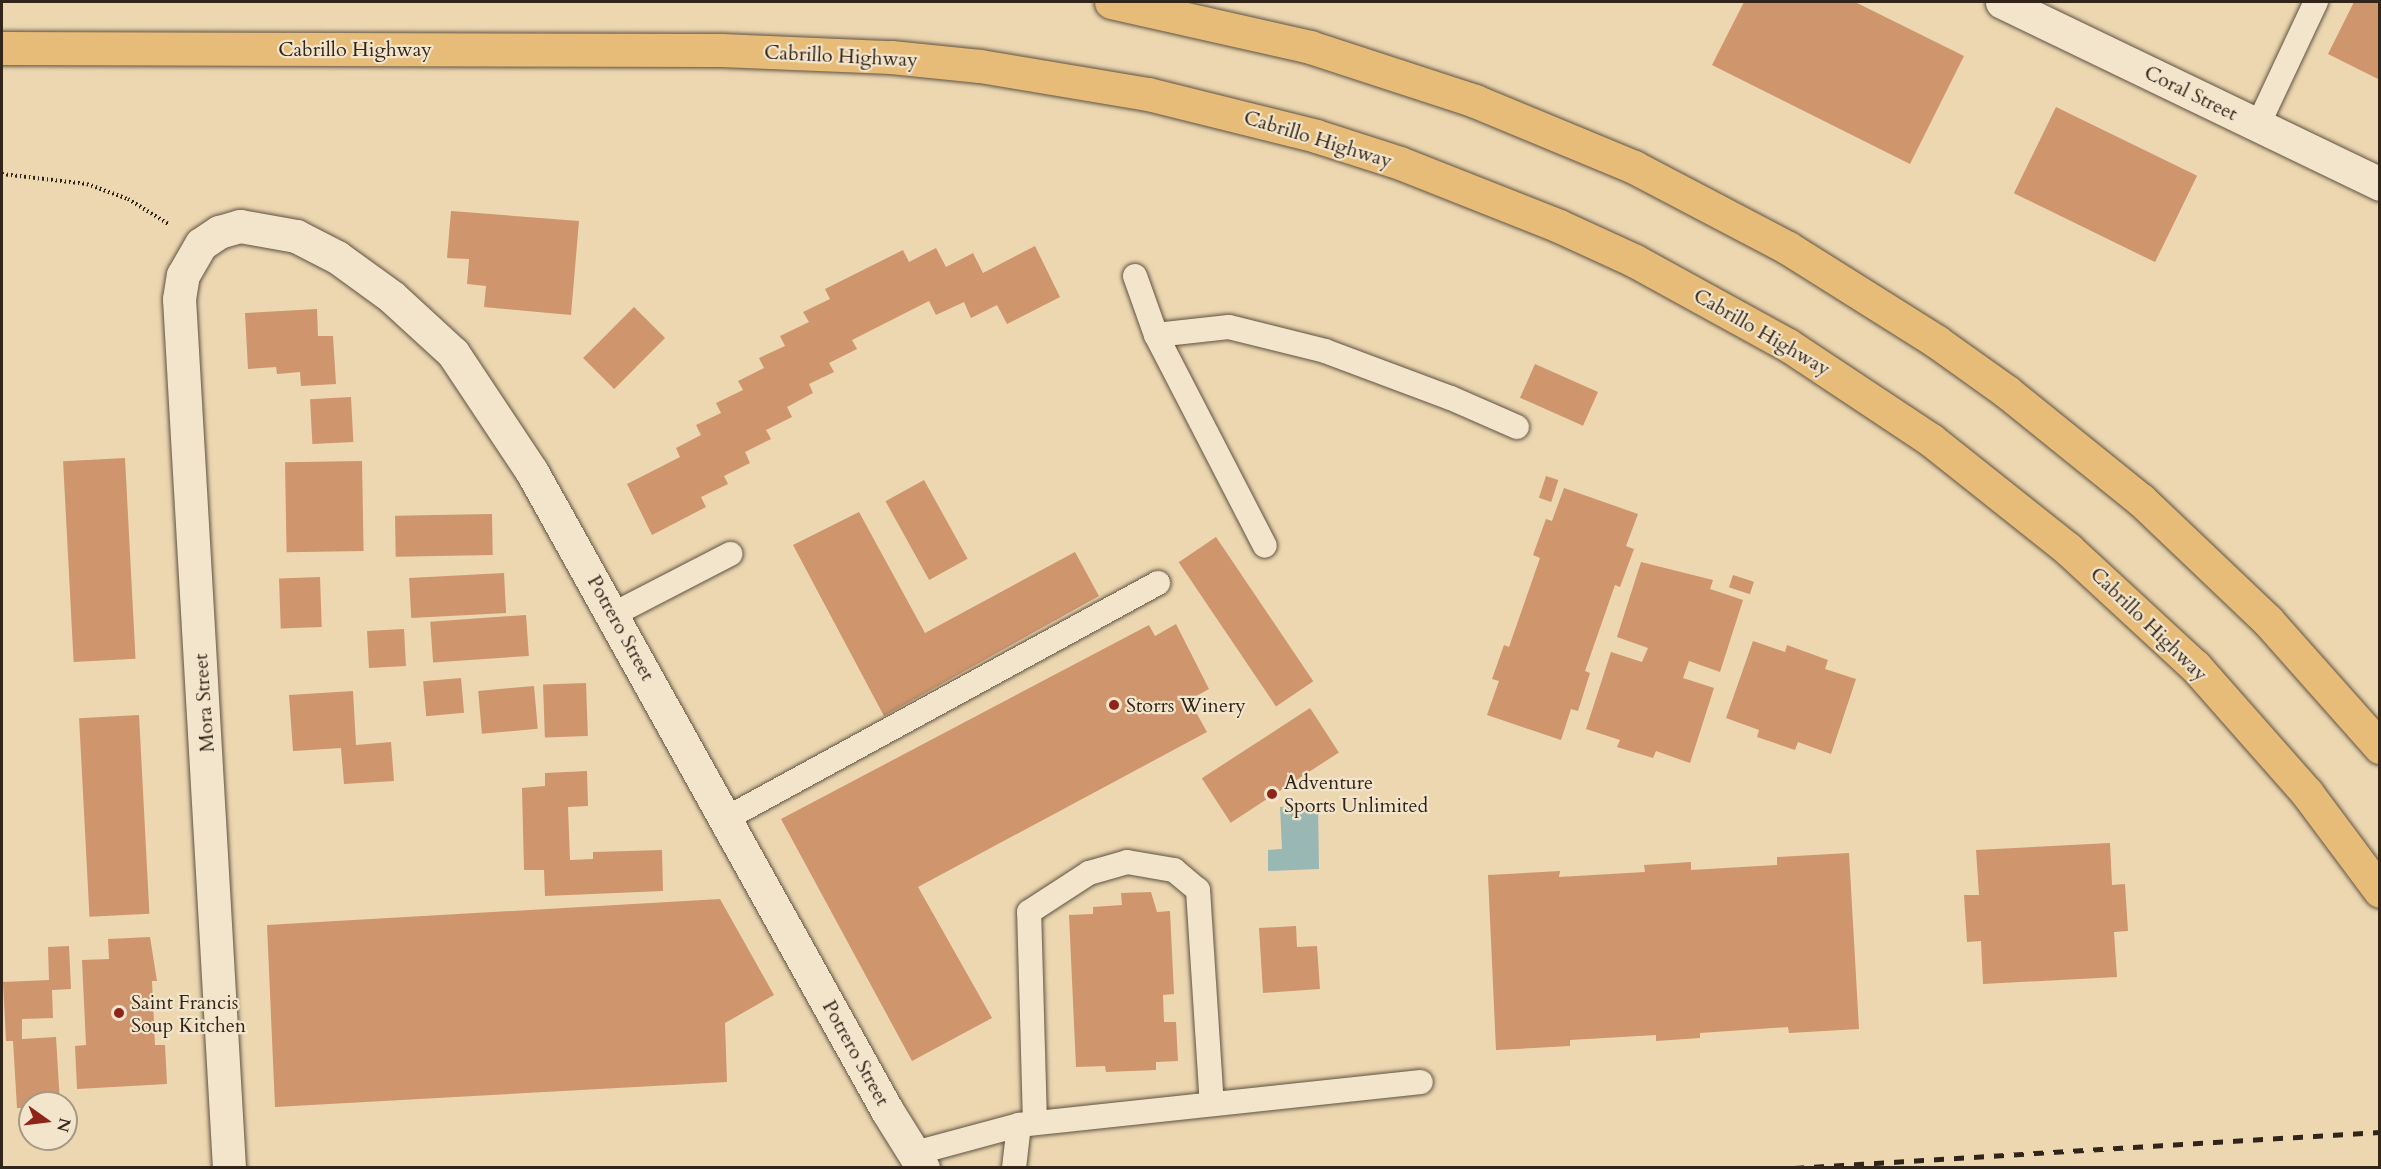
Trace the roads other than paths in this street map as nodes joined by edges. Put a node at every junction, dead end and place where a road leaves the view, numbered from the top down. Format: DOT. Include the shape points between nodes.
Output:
graph roads {
  1 [pos="1111,2"];
  2 [pos="2002,2"];
  3 [pos="2316,2"];
  4 [pos="2,48"];
  5 [pos="2258,125"];
  6 [pos="2379,184"];
  7 [pos="201,243"];
  8 [pos="1136,276"];
  9 [pos="1156,335"];
  10 [pos="1517,428"];
  11 [pos="1265,546"];
  12 [pos="730,554"];
  13 [pos="1158,583"];
  14 [pos="614,614"];
  15 [pos="2379,747"];
  16 [pos="727,818"];
  17 [pos="2379,891"];
  18 [pos="1420,1082"];
  19 [pos="1212,1104"];
  20 [pos="1027,1124"];
  21 [pos="919,1160"];
  22 [pos="229,1167"];
  23 [pos="1014,1167"];
  1 -- 15 [label="highway" via="1310,47 1475,101 1634,167 1788,248 1901,318 1999,386 2141,500 2268,621"];
  2 -- 5 [label="street, Coral Street"];
  3 -- 5 [label="lane"];
  4 -- 17 [label="highway, Cabrillo Highway" via="721,50 891,57 990,68 1148,94 1316,136 1400,163 1559,226 1635,261 1788,345 1940,446 2068,549 2195,666 2307,793"];
  5 -- 6 [label="street, Coral Street"];
  7 -- 14 [label="street, Potrero Street" via="240,226 296,236 337,257 392,297 453,352 532,472"];
  7 -- 22 [label="street, Mora Street" via="183,275 178,299"];
  8 -- 9 [label="lane"];
  9 -- 10 [label="lane" via="1229,327 1325,351 1451,398"];
  9 -- 11 [label="lane"];
  12 -- 14 [label="lane"];
  13 -- 16 [label="lane"];
  14 -- 16 [label="street, Potrero Street"];
  16 -- 21 [label="street, Potrero Street"];
  18 -- 19 [label="lane"];
  19 -- 20 [label="lane"];
  19 -- 20 [label="lane" via="1198,890 1174,870 1127,862 1089,873 1029,912"];
  20 -- 21 [label="lane"];
  20 -- 23 [label="lane"];
}
